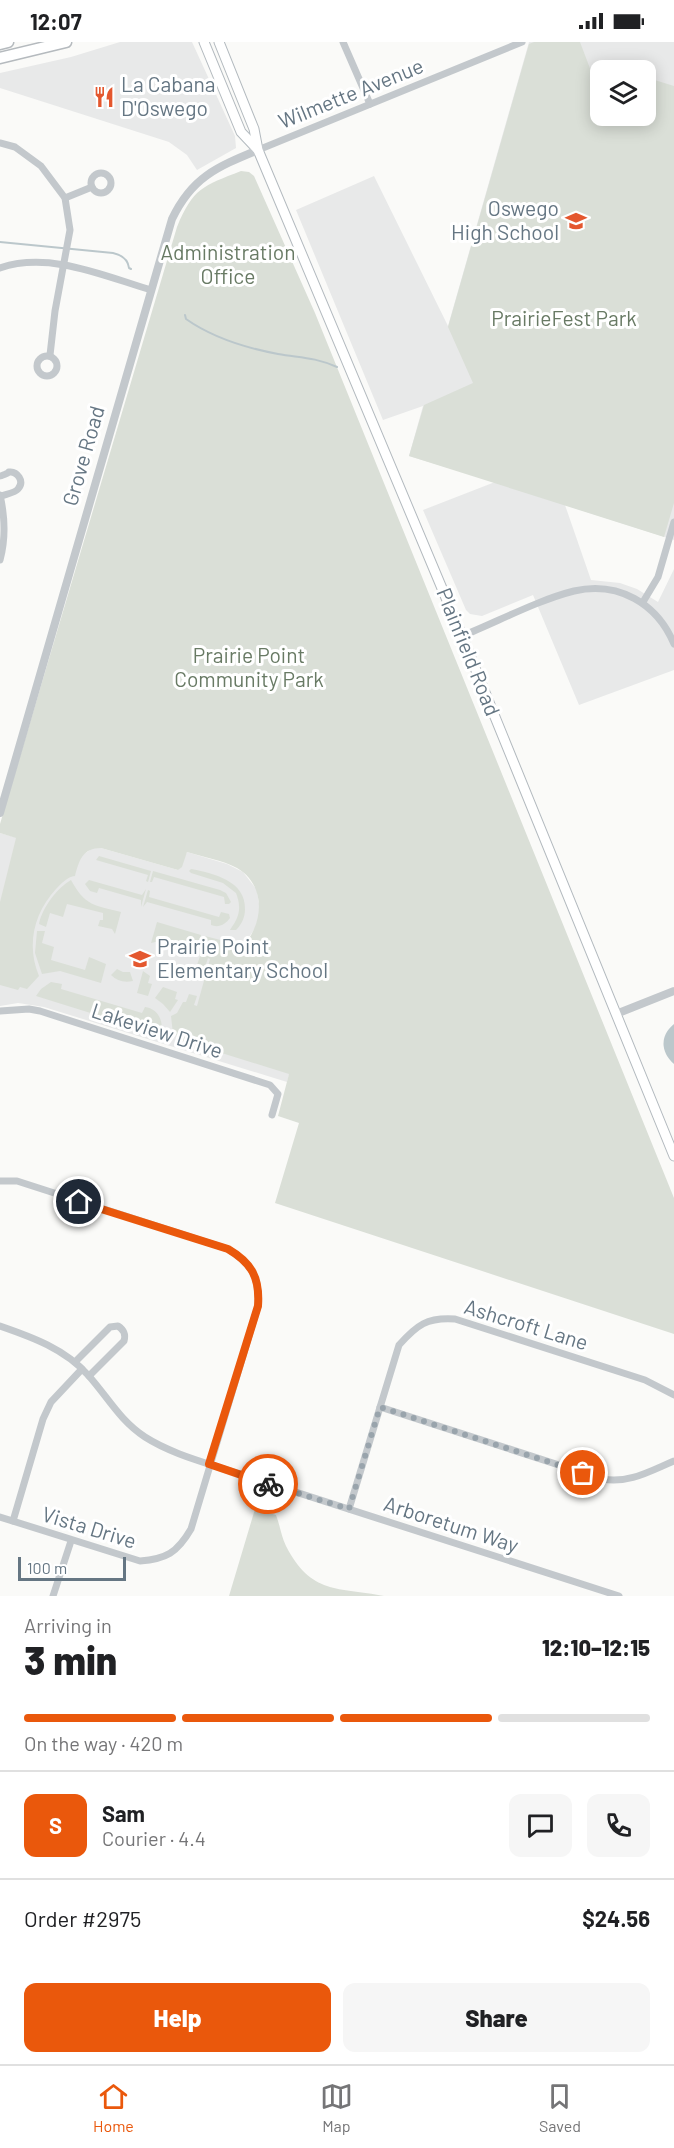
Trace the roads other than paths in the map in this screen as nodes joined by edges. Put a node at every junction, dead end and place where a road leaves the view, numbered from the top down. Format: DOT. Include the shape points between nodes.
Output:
graph roads {
  1 [pos="8,42"];
  2 [pos="66,42"];
  3 [pos="343,42"];
  4 [pos="522,42"];
  5 [pos="219,43"];
  6 [pos="0,44"];
  7 [pos="204,44"];
  8 [pos="0,58"];
  9 [pos="370,104"];
  10 [pos="2,143"];
  11 [pos="258,150"];
  12 [pos="0,152"];
  13 [pos="92,187"];
  14 [pos="65,198"];
  15 [pos="65,265"];
  16 [pos="0,268"];
  17 [pos="151,290"];
  18 [pos="50,355"];
  19 [pos="0,476"];
  20 [pos="0,496"];
  21 [pos="674,522"];
  22 [pos="0,560"];
  23 [pos="643,602"];
  24 [pos="462,636"];
  25 [pos="674,644"];
  26 [pos="0,813"];
  27 [pos="674,991"];
  28 [pos="0,1011"];
  29 [pos="616,1014"];
  30 [pos="272,1115"];
  31 [pos="674,1156"];
  32 [pos="0,1181"];
  33 [pos="0,1326"];
  34 [pos="75,1362"];
  35 [pos="82,1369"];
  36 [pos="89,1376"];
  37 [pos="674,1395"];
  38 [pos="380,1407"];
  39 [pos="674,1461"];
  40 [pos="209,1464"];
  41 [pos="349,1509"];
  42 [pos="0,1517"];
  43 [pos="13,1521"];
  44 [pos="71,1541"];
  45 [pos="53,1596"];
  46 [pos="619,1596"];
  1 -- 6 [label="main road"];
  2 -- 8 [label="main road"];
  3 -- 9 [label="street"];
  4 -- 9 [label="street, Wilmette Avenue"];
  5 -- 11 [label="main road, Plainfield Road" via="254,129"];
  7 -- 11 [label="main road, Plainfield Road" via="241,132"];
  9 -- 11 [label="street, Wilmette Avenue"];
  10 -- 12 [label="street"];
  10 -- 14 [label="street" via="25,153 41,166"];
  11 -- 17 [label="street, Grove Road" via="211,171 186,195 172,219"];
  11 -- 24 [label="main road, Plainfield Road"];
  13 -- 14 [label="street"];
  14 -- 15 [label="street" via="70,230"];
  15 -- 16 [label="street" via="35,263"];
  15 -- 17 [label="street"];
  15 -- 18 [label="street"];
  17 -- 26 [label="street, Grove Road"];
  19 -- 20 [label="street" via="17,474 21,485 18,490"];
  20 -- 22 [label="street" via="5,523"];
  21 -- 23 [label="street" via="658,576"];
  23 -- 24 [label="street" via="614,591 574,591"];
  23 -- 25 [label="street" via="657,615"];
  24 -- 29 [label="main road, Plainfield Road"];
  27 -- 29 [label="street"];
  28 -- 30 [label="street, Lakeview Drive" via="40,1011 270,1085 278,1094"];
  29 -- 31 [label="main road, Plainfield Road"];
  32 -- 40 [label="street, Vista Drive" via="17,1181 228,1249 249,1265 259,1290 258,1306"];
  33 -- 34 [label="street, Arboretum Way" via="41,1342"];
  34 -- 35 [label="street, Arboretum Way"];
  34 -- 36 [label="street" via="110,1327 123,1330 124,1341"];
  35 -- 36 [label="street, Arboretum Way"];
  35 -- 43 [label="street" via="51,1402 43,1419"];
  36 -- 40 [label="street, Arboretum Way" via="123,1419 144,1436"];
  37 -- 38 [label="street, Ashcroft Lane" via="645,1380 454,1319 440,1318 416,1327 399,1345"];
  38 -- 39 [label="street" via="602,1479 630,1480"];
  38 -- 41 [label="street, Ashcroft Lane"];
  40 -- 41 [label="street, Arboretum Way"];
  40 -- 44 [label="street, Vista Drive" via="191,1529 172,1553 158,1560 140,1561"];
  41 -- 46 [label="street, Arboretum Way"];
  42 -- 43 [label="street, Vista Drive"];
  43 -- 44 [label="street, Vista Drive"];
  44 -- 45 [label="street"];
}
